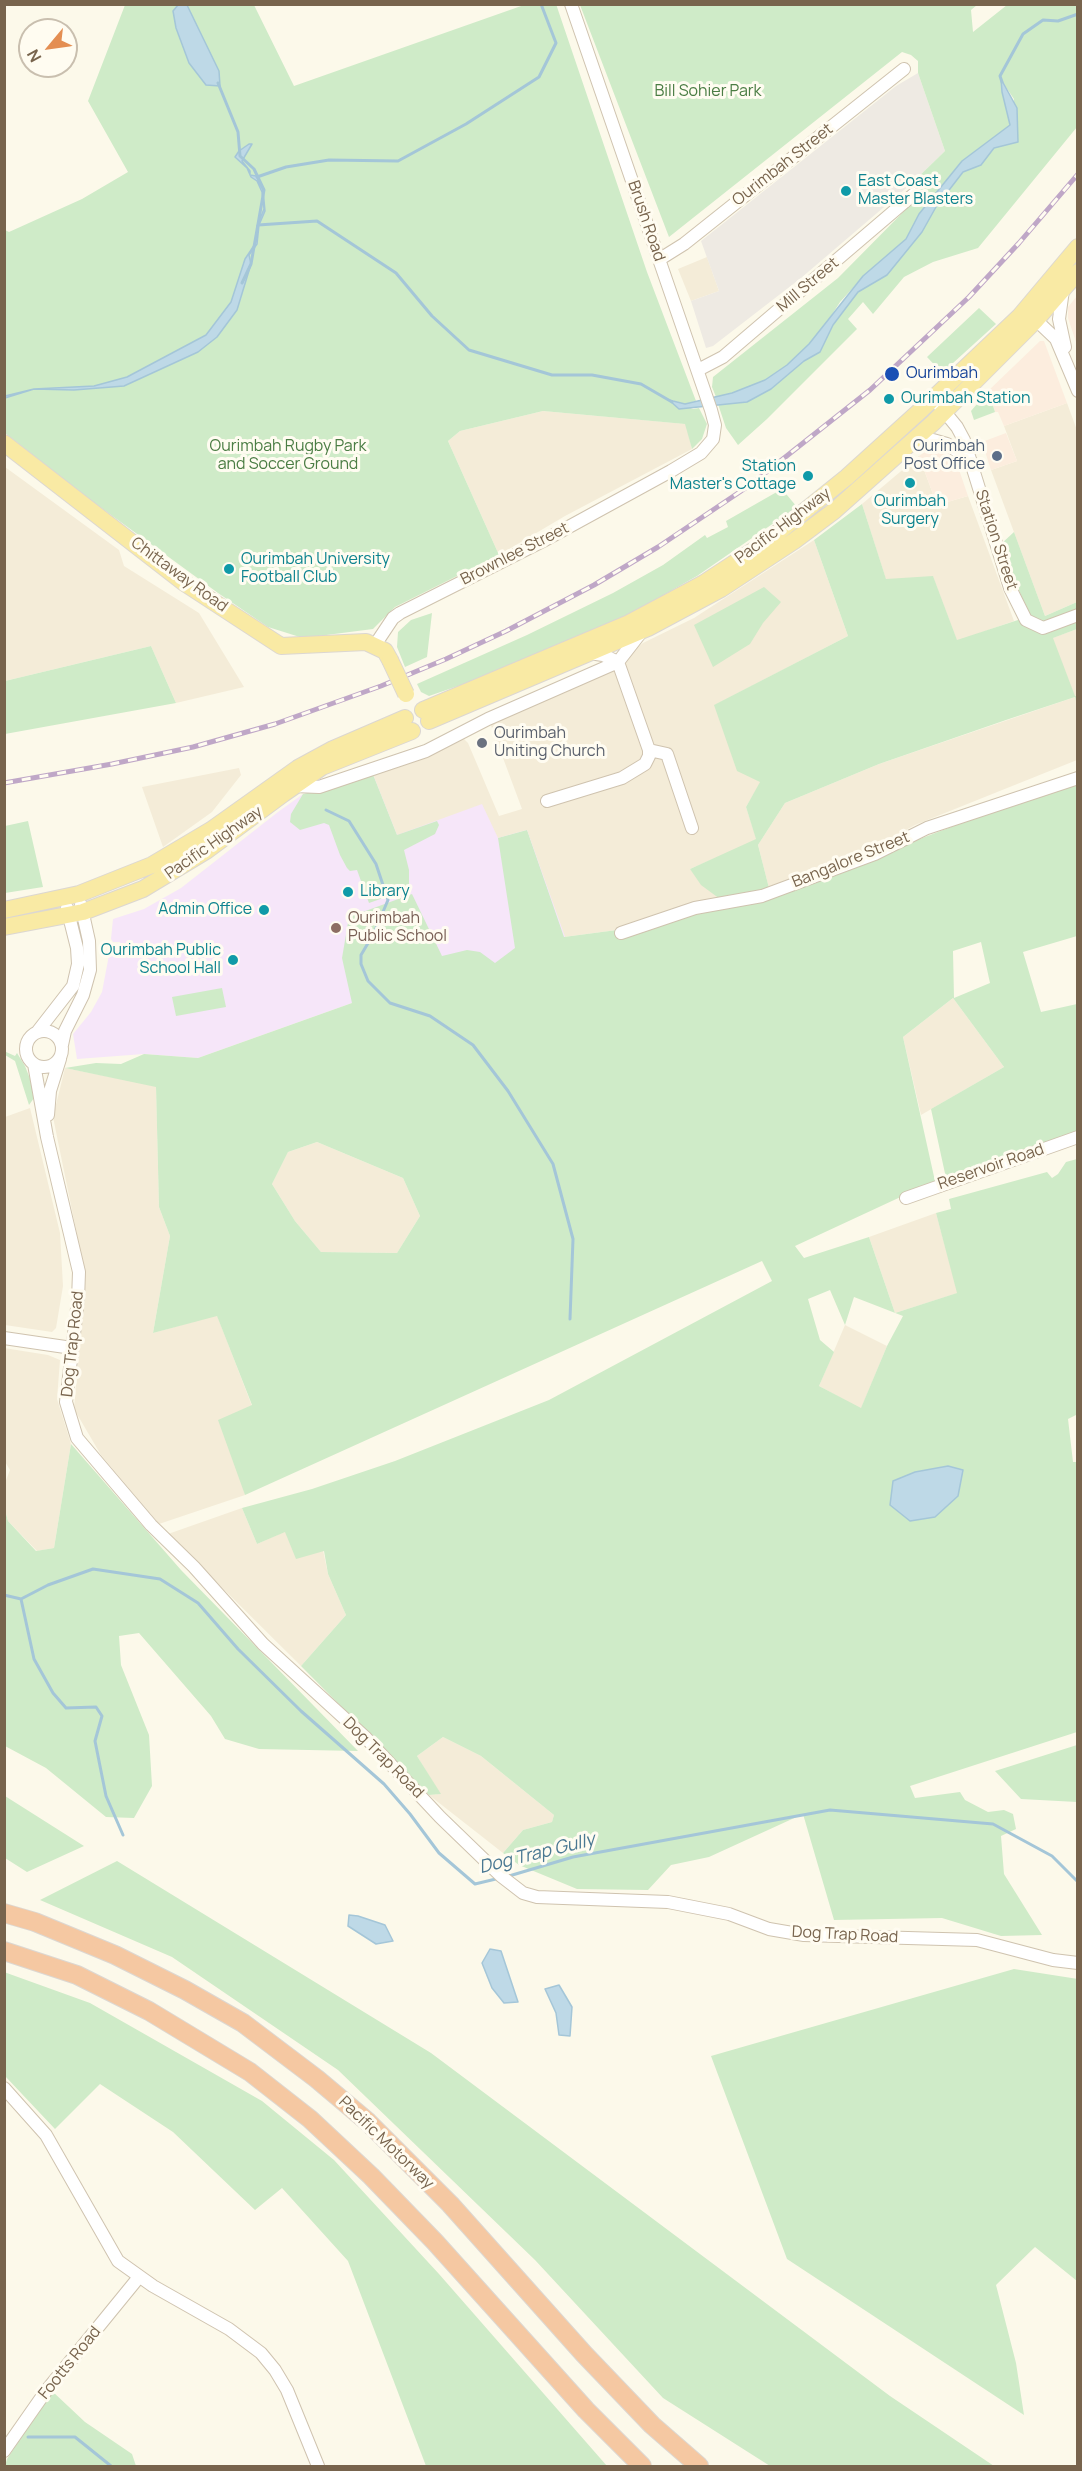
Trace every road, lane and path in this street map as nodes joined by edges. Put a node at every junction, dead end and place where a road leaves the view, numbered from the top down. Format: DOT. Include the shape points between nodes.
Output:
graph roads {
  1 [pos="571,4"];
  2 [pos="904,69"];
  3 [pos="914,194"];
  4 [pos="1077,247"];
  5 [pos="660,259"];
  6 [pos="1077,272"];
  7 [pos="1063,289"];
  8 [pos="1036,320"];
  9 [pos="1070,368"];
  10 [pos="698,370"];
  11 [pos="1077,391"];
  12 [pos="933,399"];
  13 [pos="944,411"];
  14 [pos="713,439"];
  15 [pos="913,441"];
  16 [pos="4,443"];
  17 [pos="972,462"];
  18 [pos="1077,615"];
  19 [pos="648,628"];
  20 [pos="375,645"];
  21 [pos="589,653"];
  22 [pos="618,662"];
  23 [pos="416,717"];
  24 [pos="649,750"];
  25 [pos="1077,778"];
  26 [pos="294,786"];
  27 [pos="547,801"];
  28 [pos="692,828"];
  29 [pos="72,896"];
  30 [pos="4,910"];
  31 [pos="76,914"];
  32 [pos="4,927"];
  33 [pos="621,933"];
  34 [pos="38,1031"];
  35 [pos="62,1045"];
  36 [pos="60,1059"];
  37 [pos="34,1064"];
  38 [pos="46,1131"];
  39 [pos="1077,1137"];
  40 [pos="906,1198"];
  41 [pos="4,1338"];
  42 [pos="72,1348"];
  43 [pos="4,1913"];
  44 [pos="4,1951"];
  45 [pos="1077,1963"];
  46 [pos="4,2088"];
  47 [pos="139,2277"];
  48 [pos="4,2451"];
  49 [pos="318,2466"];
  50 [pos="642,2466"];
  51 [pos="699,2466"];
  1 -- 5 [label="street, Brush Road"];
  2 -- 5 [label="street, Ourimbah Street"];
  3 -- 10 [label="street, Mill Street" via="723,357"];
  4 -- 12 [label="main road, Pacific Highway" via="1020,315"];
  5 -- 10 [label="street, Brush Road"];
  6 -- 7 [label="main road, Pacific Highway"];
  7 -- 8 [label="main road, Pacific Highway"];
  7 -- 9 [label="street" via="1059,319"];
  8 -- 9 [label="street" via="1056,339"];
  8 -- 13 [label="main road, Pacific Highway"];
  9 -- 11 [label="street"];
  10 -- 14 [label="street, Brush Road" via="715,425"];
  12 -- 13 [label="street, Station Street"];
  12 -- 23 [label="main road, Pacific Highway" via="820,499 765,543 704,583 608,633"];
  13 -- 15 [label="main road, Pacific Highway"];
  13 -- 17 [label="street, Station Street" via="960,432"];
  14 -- 20 [label="street, Brownlee Street" via="701,453 671,471 400,613 386,626"];
  15 -- 17 [label="street" via="947,444"];
  15 -- 19 [label="main road, Pacific Highway" via="794,541 721,589"];
  16 -- 20 [label="main road, Chittaway Road" via="183,582 281,646 356,641"];
  17 -- 18 [label="street, Station Street" via="1010,588 1026,620 1043,628"];
  19 -- 21 [label="main road, Pacific Highway"];
  19 -- 22 [label="street" via="628,646"];
  20 -- 23 [label="main road, bridge" via="385,651"];
  21 -- 22 [label="street"];
  21 -- 23 [label="main road, Pacific Highway"];
  22 -- 24 [label="street"];
  22 -- 26 [label="street" via="426,751 319,787"];
  23 -- 26 [label="main road, Pacific Highway"];
  23 -- 29 [label="main road, Pacific Highway" via="333,749 298,768 170,855 128,876"];
  24 -- 27 [label="street" via="645,764 622,778"];
  24 -- 28 [label="street" via="667,754"];
  25 -- 33 [label="street, Bangalore Street" via="927,828 875,854 762,896 695,908"];
  26 -- 31 [label="main road, Pacific Highway" via="182,867 143,889"];
  29 -- 30 [label="main road, Pacific Highway"];
  29 -- 31 [label="street"];
  31 -- 32 [label="main road, Pacific Highway"];
  31 -- 34 [label="street" via="78,964 73,986"];
  31 -- 35 [label="street" via="90,949 90,970"];
  34 -- 35 [label="street" via="56,1034"];
  34 -- 37 [label="street" via="26,1045 27,1056"];
  35 -- 36 [label="street"];
  36 -- 37 [label="street" via="45,1067"];
  36 -- 38 [label="street, Dog Trap Road" via="50,1091"];
  37 -- 38 [label="street, Dog Trap Road"];
  38 -- 42 [label="street, Dog Trap Road" via="79,1272"];
  39 -- 40 [label="street, Reservoir Road"];
  41 -- 42 [label="street"];
  42 -- 45 [label="street, Dog Trap Road" via="66,1402 79,1442 263,1644 366,1738 484,1862 519,1891 562,1899 668,1902 804,1935 976,1940"];
  43 -- 51 [label="highway, Pacific Motorway" via="115,1955 185,1990 243,2023 317,2079 369,2122 450,2204 591,2362 652,2425"];
  44 -- 50 [label="highway, Pacific Motorway" via="77,1975 149,2011 250,2072 310,2120 435,2242 586,2410"];
  46 -- 47 [label="street" via="46,2135 118,2261"];
  47 -- 48 [label="street, Footts Road" via="46,2391"];
  47 -- 49 [label="street" via="229,2329 261,2354 287,2390"];
}
